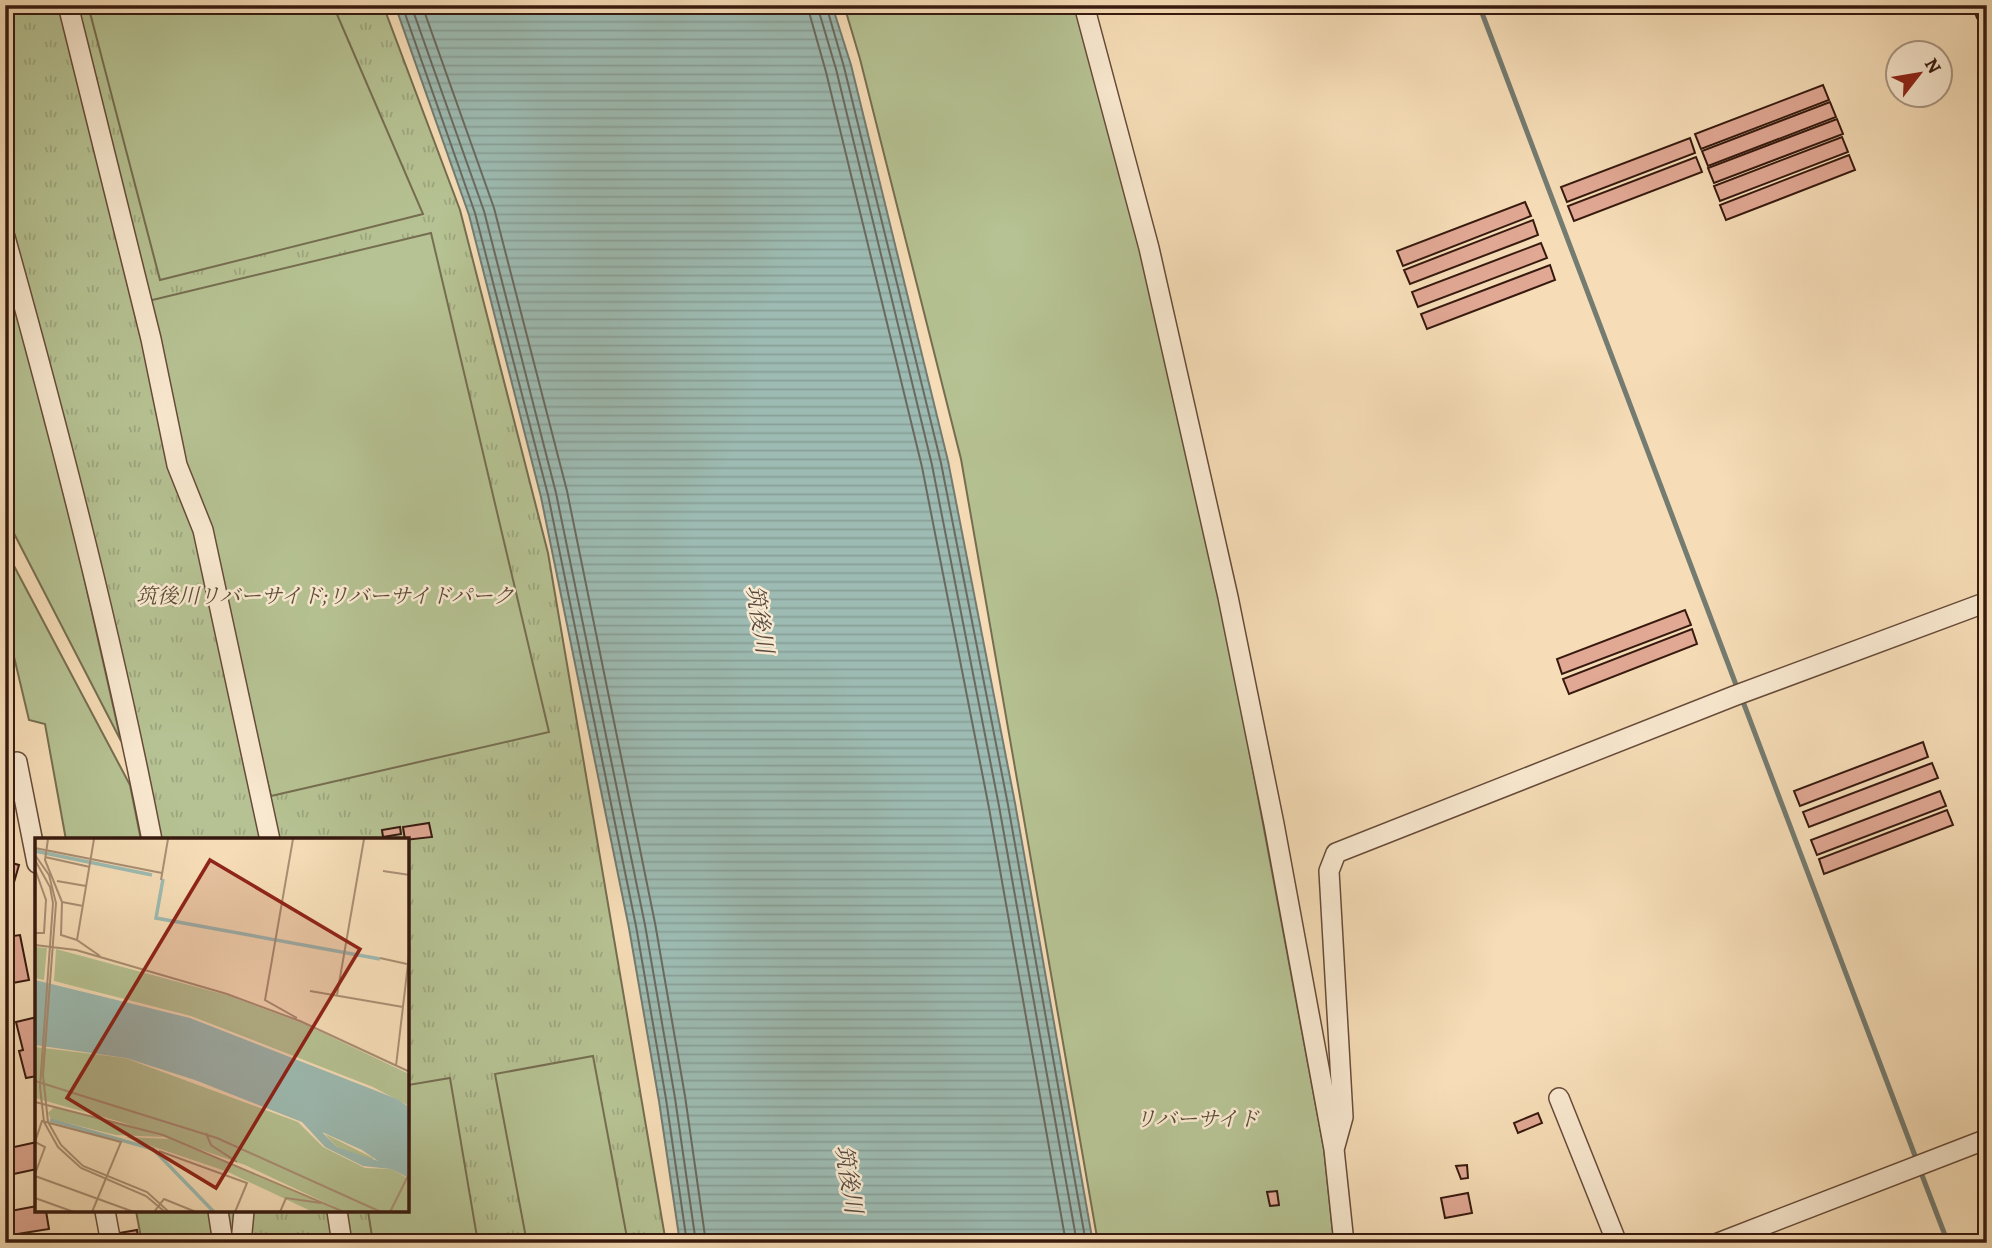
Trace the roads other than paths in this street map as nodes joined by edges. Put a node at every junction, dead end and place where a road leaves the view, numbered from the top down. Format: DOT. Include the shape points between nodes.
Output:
graph roads {
  1 [pos="68,5"];
  2 [pos="1084,5"];
  3 [pos="5,237"];
  4 [pos="1987,602"];
  5 [pos="17,762"];
  6 [pos="152,838"];
  7 [pos="271,838"];
  8 [pos="35,853"];
  9 [pos="1559,1098"];
  10 [pos="1987,1139"];
  11 [pos="1334,1149"];
  12 [pos="105,1213"];
  13 [pos="218,1213"];
  14 [pos="244,1213"];
  15 [pos="337,1213"];
  16 [pos="111,1243"];
  17 [pos="223,1243"];
  18 [pos="242,1243"];
  19 [pos="342,1243"];
  20 [pos="1344,1243"];
  21 [pos="1617,1243"];
  22 [pos="1718,1243"];
  1 -- 7 [label="street" via="151,339 177,465 203,530"];
  2 -- 11 [label="street" via="1149,248 1228,597"];
  3 -- 6 [label="street" via="62,443"];
  4 -- 11 [label="street" via="1336,853 1329,871 1343,1117"];
  5 -- 8 [label="street"];
  9 -- 21 [label="street"];
  10 -- 22 [label="street"];
  11 -- 20 [label="street"];
  12 -- 16 [label="street"];
  13 -- 17 [label="street"];
  14 -- 18 [label="street"];
  15 -- 19 [label="street"];
}
